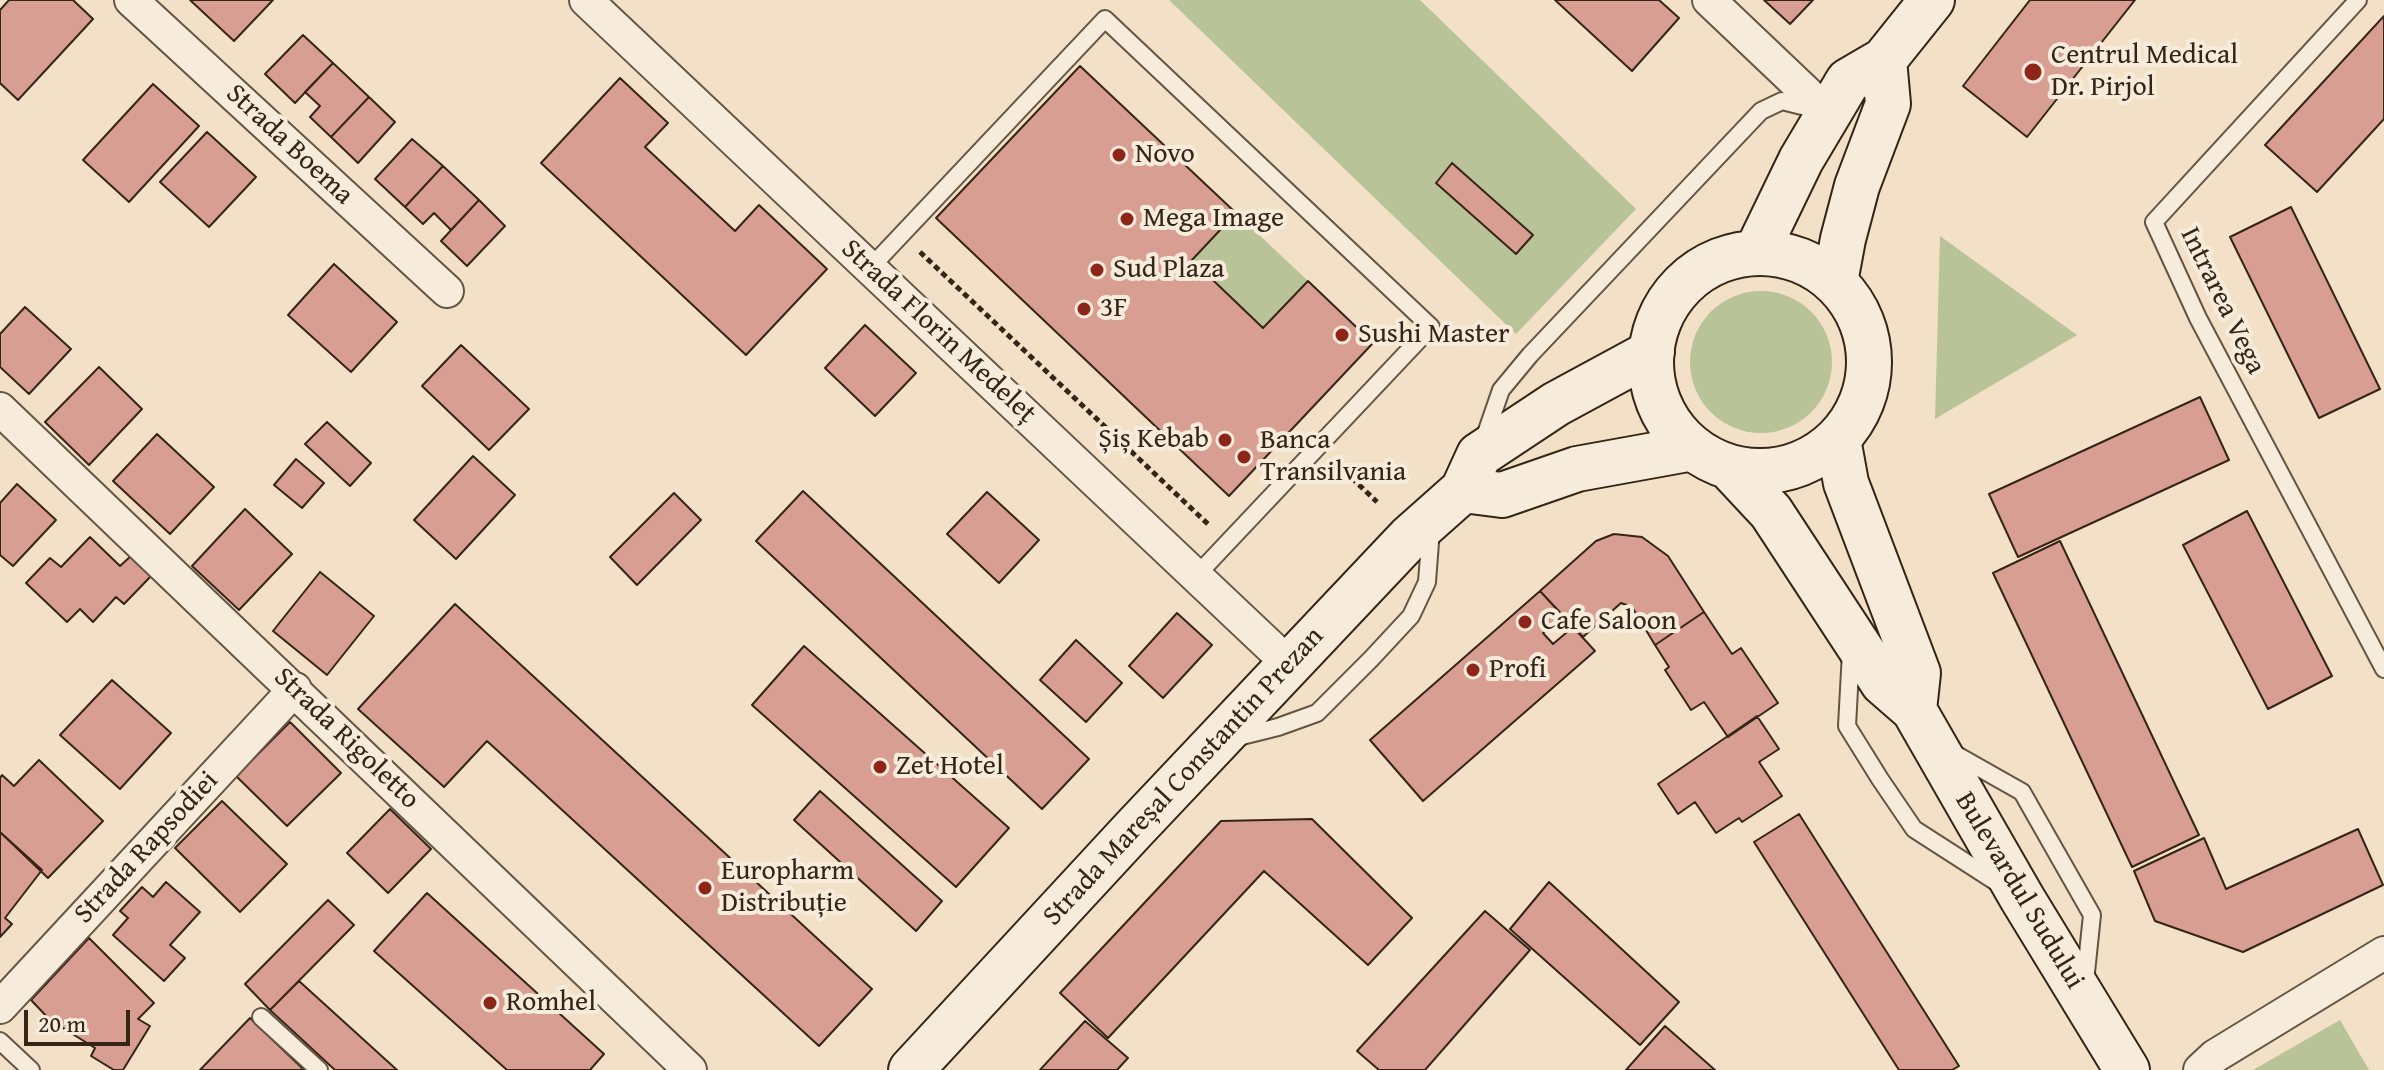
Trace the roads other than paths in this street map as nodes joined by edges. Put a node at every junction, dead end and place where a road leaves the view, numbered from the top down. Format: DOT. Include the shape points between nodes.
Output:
graph roads {
  1 [pos="131,0"];
  2 [pos="586,0"];
  3 [pos="1709,0"];
  4 [pos="1932,0"];
  5 [pos="2358,0"];
  6 [pos="1884,60"];
  7 [pos="1827,112"];
  8 [pos="1756,253"];
  9 [pos="870,268"];
  10 [pos="1835,282"];
  11 [pos="447,291"];
  12 [pos="1652,352"];
  13 [pos="0,409"];
  14 [pos="1838,439"];
  15 [pos="1711,457"];
  16 [pos="1458,488"];
  17 [pos="1196,576"];
  18 [pos="1851,638"];
  19 [pos="1290,665"];
  20 [pos="2384,669"];
  21 [pos="295,689"];
  22 [pos="1922,725"];
  23 [pos="1217,742"];
  24 [pos="2022,898"];
  25 [pos="2384,953"];
  26 [pos="2083,1000"];
  27 [pos="0,1007"];
  28 [pos="261,1017"];
  29 [pos="0,1041"];
  30 [pos="31,1070"];
  31 [pos="319,1070"];
  32 [pos="690,1070"];
  33 [pos="911,1070"];
  34 [pos="2127,1070"];
  35 [pos="2200,1070"];
  1 -- 11 [label="street, Strada Boema"];
  2 -- 9 [label="street, Strada Florin Medeleț"];
  3 -- 7 [label="street"];
  4 -- 6 [label="main road"];
  5 -- 20 [label="lane, Intrarea Vega" via="2154,222 2198,318"];
  6 -- 7 [label="main road" via="1848,81"];
  6 -- 10 [label="main road" via="1888,104 1857,186"];
  7 -- 8 [label="main road"];
  7 -- 16 [label="lane" via="1782,101 1761,111 1501,390"];
  8 -- 10 [label="main road" via="1784,255"];
  8 -- 12 [label="main road" via="1725,259 1697,273 1675,294 1659,321"];
  9 -- 17 [label="street, Strada Florin Medeleț"];
  9 -- 17 [label="lane" via="1105,19 1431,327"];
  10 -- 14 [label="main road" via="1856,309 1868,342 1869,377 1858,410"];
  12 -- 15 [label="main road" via="1654,388 1669,422"];
  12 -- 16 [label="main road, Strada Mareșal Constantin Prezan" via="1556,404"];
  13 -- 21 [label="street, Strada Rigoletto"];
  14 -- 15 [label="main road" via="1787,468 1758,471"];
  14 -- 22 [label="main road" via="1846,483 1918,673"];
  15 -- 16 [label="main road" via="1577,469 1502,495"];
  15 -- 18 [label="main road, Bulevardul Sudului" via="1771,512"];
  16 -- 19 [label="main road, Strada Mareșal Constantin Prezan"];
  16 -- 23 [label="lane" via="1411,616 1371,659 1317,713"];
  17 -- 19 [label="street, Strada Florin Medeleț"];
  18 -- 22 [label="main road, Bulevardul Sudului"];
  18 -- 24 [label="lane" via="1847,726 1880,779 1914,829"];
  19 -- 23 [label="main road, Strada Mareșal Constantin Prezan"];
  21 -- 27 [label="street, Strada Rapsodiei"];
  21 -- 32 [label="street, Strada Rigoletto"];
  22 -- 24 [label="main road, Bulevardul Sudului"];
  22 -- 26 [label="lane" via="2022,792 2092,915"];
  23 -- 33 [label="main road, Strada Mareșal Constantin Prezan"];
  24 -- 26 [label="main road, Bulevardul Sudului"];
  25 -- 35 [label="street"];
  26 -- 34 [label="main road, Bulevardul Sudului"];
  28 -- 31 [label="lane"];
  29 -- 30 [label="lane"];
}
